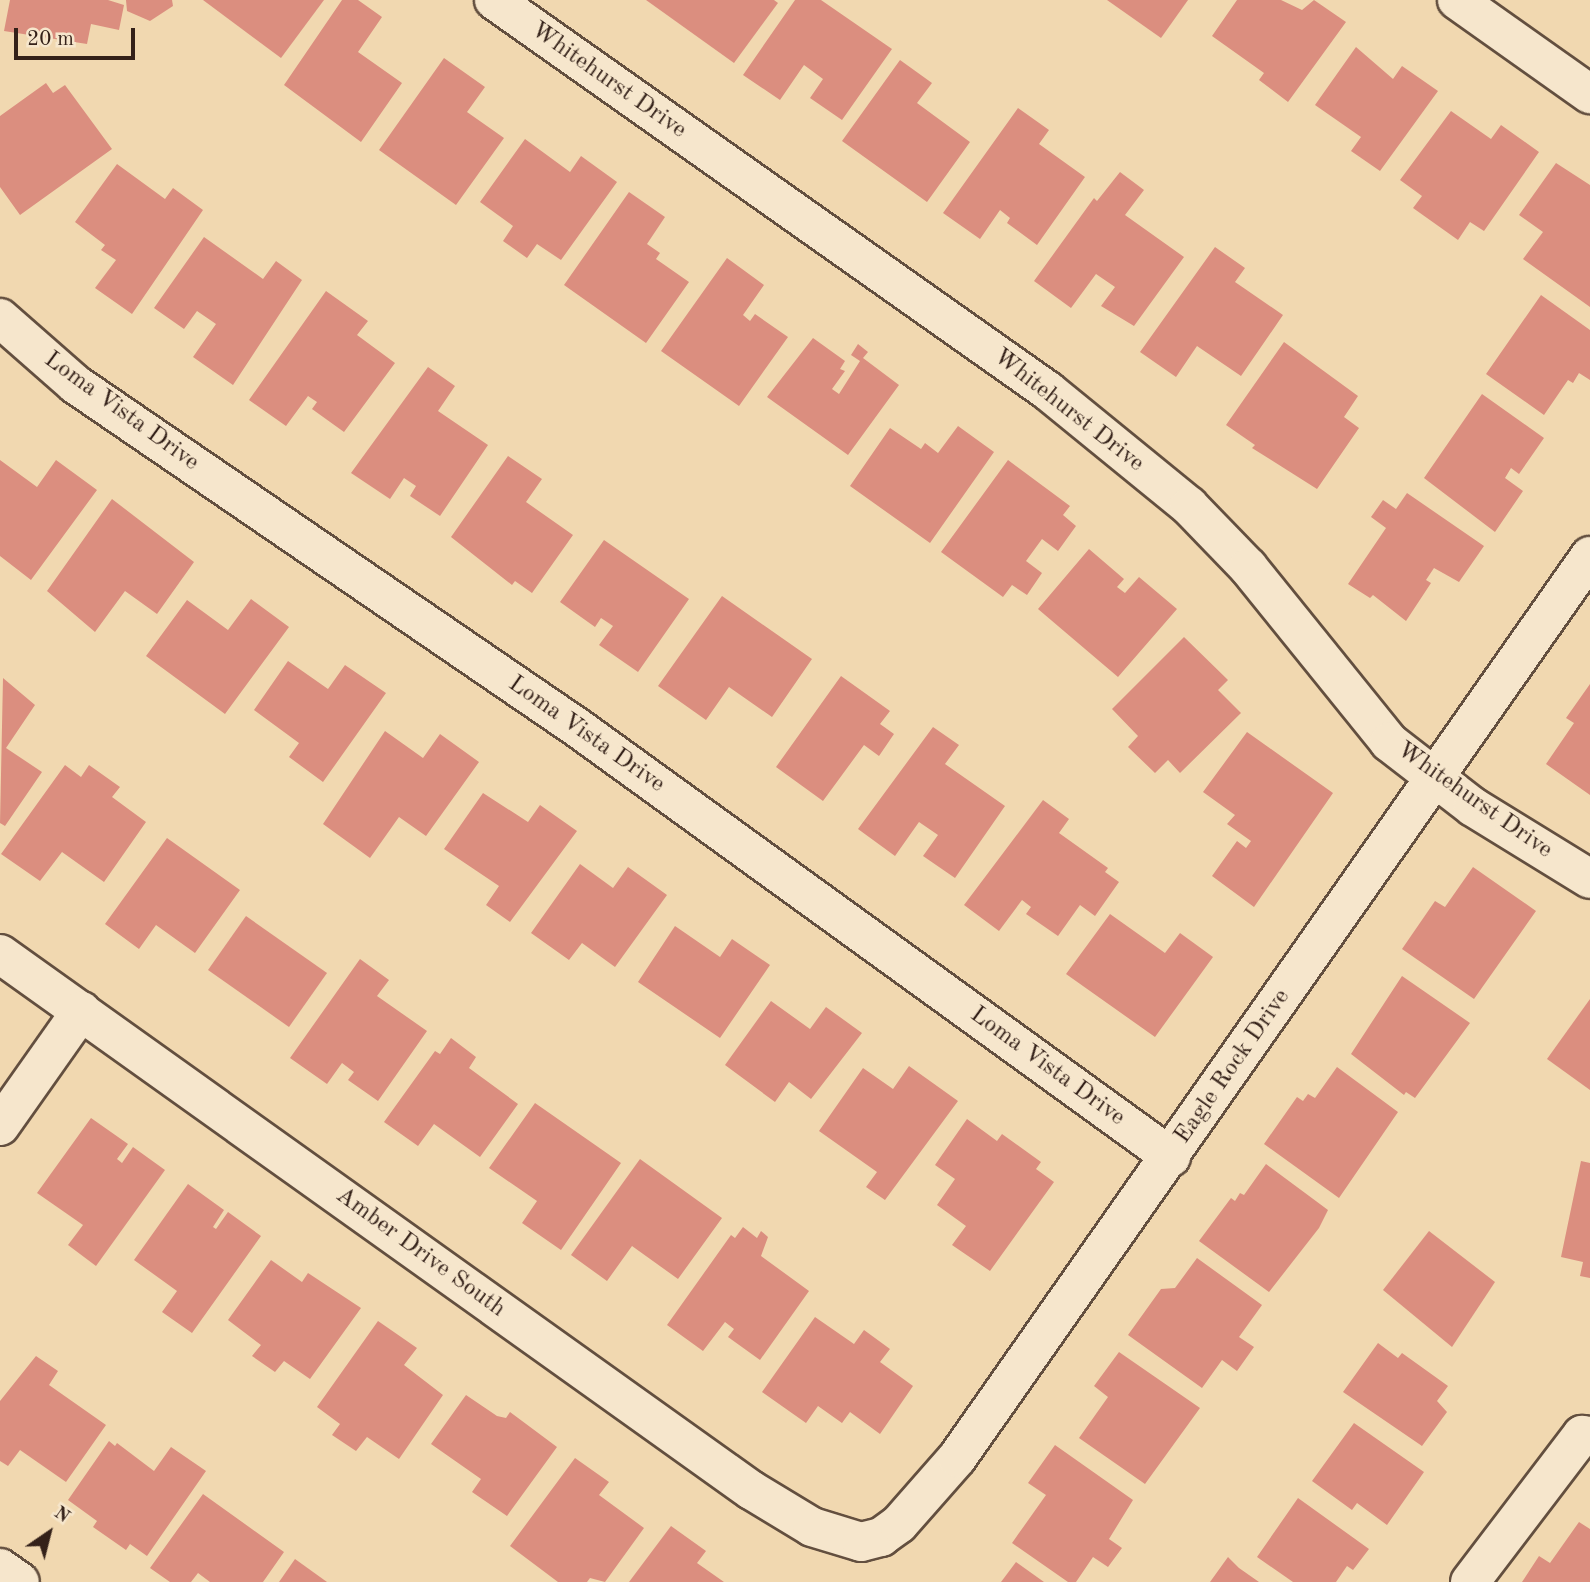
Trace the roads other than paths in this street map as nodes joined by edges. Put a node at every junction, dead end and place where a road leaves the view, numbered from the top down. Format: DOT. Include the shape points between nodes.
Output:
graph roads {
  1 [pos="494,0"];
  2 [pos="1457,0"];
  3 [pos="1590,94"];
  4 [pos="0,318"];
  5 [pos="1590,556"];
  6 [pos="1435,776"];
  7 [pos="1590,879"];
  8 [pos="0,954"];
  9 [pos="81,1011"];
  10 [pos="0,1126"];
  11 [pos="1171,1157"];
  12 [pos="1586,1436"];
  13 [pos="848,1538"];
  14 [pos="0,1568"];
  15 [pos="20,1582"];
  16 [pos="1470,1582"];
  1 -- 6 [label="street, Whitehurst Drive" via="1048,391 1189,506 1248,567 1389,742"];
  2 -- 3 [label="street"];
  4 -- 11 [label="street, Loma Vista Drive" via="75,384 578,728"];
  5 -- 6 [label="street, Eagle Rock Drive"];
  6 -- 7 [label="street, Whitehurst Drive" via="1473,807"];
  6 -- 11 [label="street, Eagle Rock Drive"];
  8 -- 9 [label="street, Amber Drive South"];
  9 -- 10 [label="street"];
  9 -- 13 [label="street, Amber Drive South" via="751,1490 812,1527"];
  11 -- 13 [label="street, Eagle Rock Drive" via="957,1458 899,1524 871,1540"];
  12 -- 16 [label="street"];
  14 -- 15 [label="street"];
}
